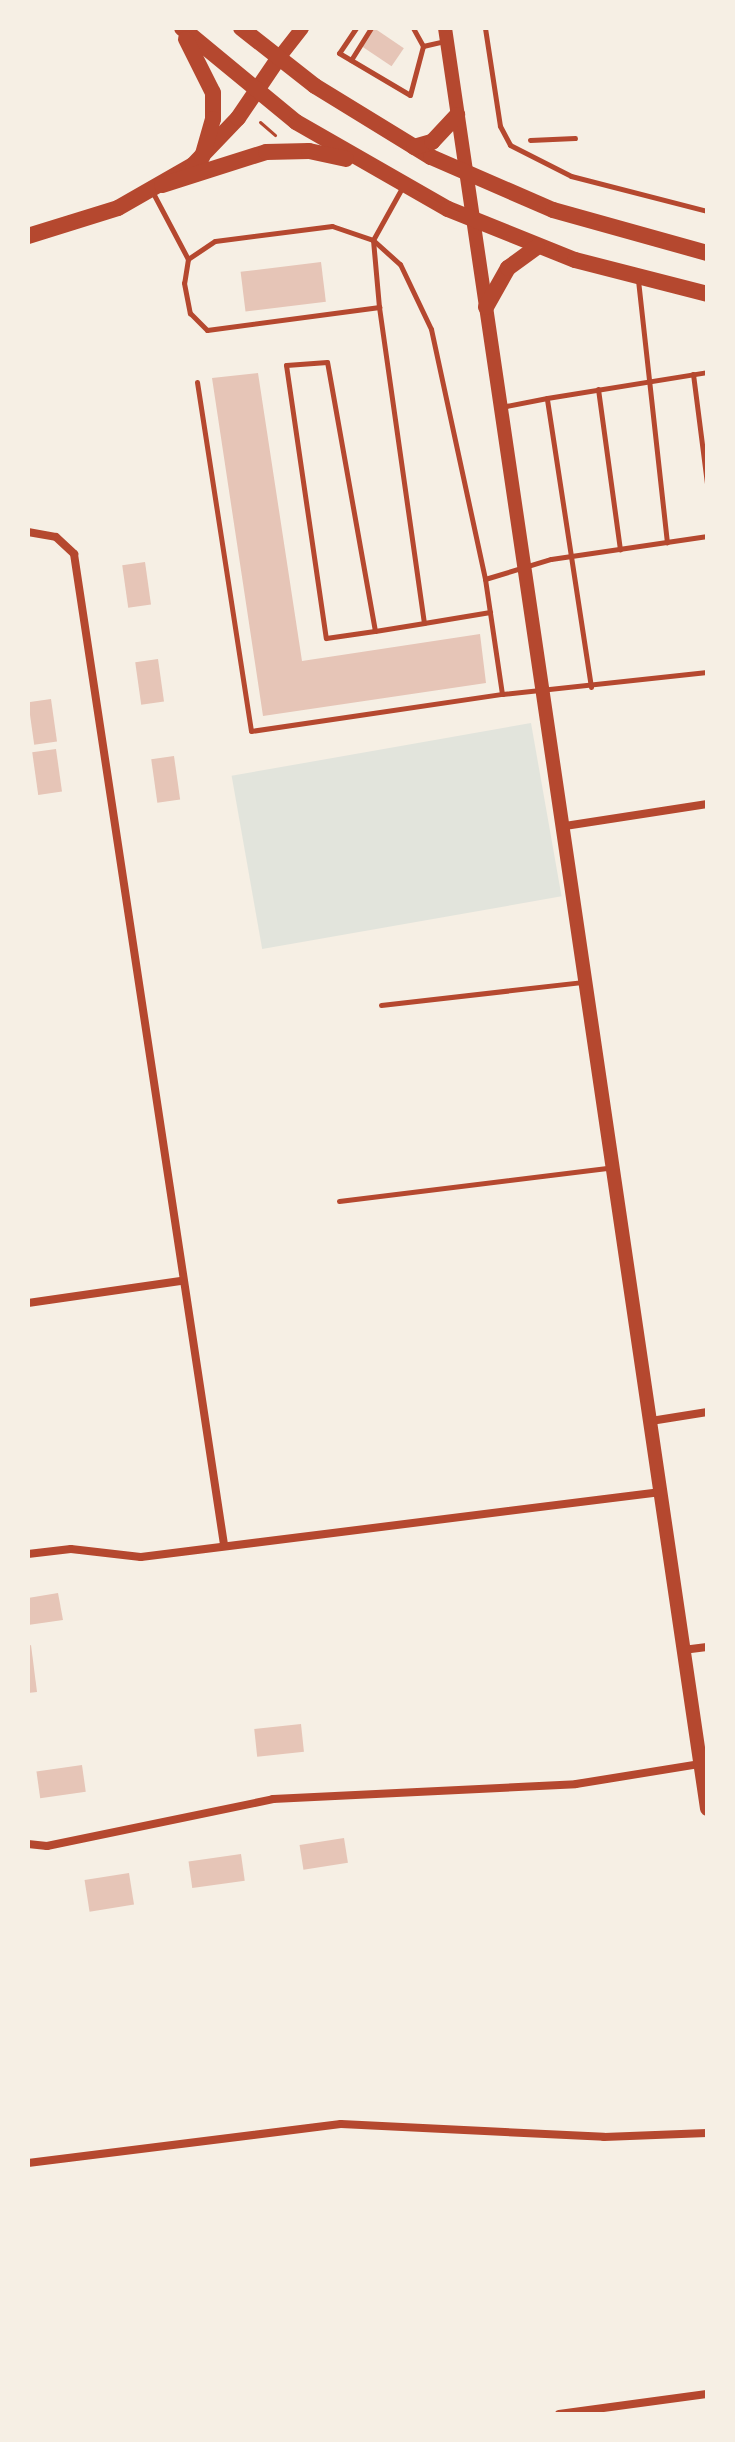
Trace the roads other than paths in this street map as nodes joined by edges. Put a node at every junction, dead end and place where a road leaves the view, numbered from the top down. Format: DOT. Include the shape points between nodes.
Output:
graph roads {
  1 [pos="180,28"];
  2 [pos="241,28"];
  3 [pos="302,28"];
  4 [pos="356,28"];
  5 [pos="371,28"];
  6 [pos="413,28"];
  7 [pos="485,28"];
  8 [pos="446,34"];
  9 [pos="423,46"];
  10 [pos="278,59"];
  11 [pos="351,60"];
  12 [pos="256,93"];
  13 [pos="457,115"];
  14 [pos="575,138"];
  15 [pos="530,140"];
  16 [pos="414,147"];
  17 [pos="202,157"];
  18 [pos="358,162"];
  19 [pos="466,174"];
  20 [pos="403,186"];
  21 [pos="157,188"];
  22 [pos="707,211"];
  23 [pos="473,221"];
  24 [pos="28,236"];
  25 [pos="373,240"];
  26 [pos="537,247"];
  27 [pos="707,253"];
  28 [pos="188,259"];
  29 [pos="638,279"];
  30 [pos="707,294"];
  31 [pos="379,307"];
  32 [pos="486,307"];
  33 [pos="707,372"];
  34 [pos="693,374"];
  35 [pos="650,381"];
  36 [pos="197,382"];
  37 [pos="598,389"];
  38 [pos="547,398"];
  39 [pos="501,407"];
  40 [pos="707,484"];
  41 [pos="28,532"];
  42 [pos="707,536"];
  43 [pos="667,542"];
  44 [pos="620,549"];
  45 [pos="569,556"];
  46 [pos="527,569"];
  47 [pos="485,579"];
  48 [pos="490,612"];
  49 [pos="424,623"];
  50 [pos="375,631"];
  51 [pos="707,672"];
  52 [pos="591,687"];
  53 [pos="545,691"];
  54 [pos="502,694"];
  55 [pos="707,804"];
  56 [pos="565,826"];
  57 [pos="587,982"];
  58 [pos="381,1005"];
  59 [pos="614,1167"];
  60 [pos="339,1201"];
  61 [pos="180,1281"];
  62 [pos="28,1303"];
  63 [pos="707,1412"];
  64 [pos="651,1421"];
  65 [pos="661,1492"];
  66 [pos="224,1545"];
  67 [pos="28,1554"];
  68 [pos="707,1647"];
  69 [pos="683,1650"];
  70 [pos="700,1764"];
  71 [pos="707,1809"];
  72 [pos="30,1848"];
  73 [pos="707,2133"];
  74 [pos="28,2163"];
  75 [pos="707,2394"];
  76 [pos="559,2414"];
  1 -- 12 [label="main road"];
  1 -- 17 [label="main road" via="212,84 213,119"];
  2 -- 10 [label="main road"];
  3 -- 10 [label="street"];
  4 -- 11 [label="lane" via="339,53"];
  5 -- 11 [label="lane"];
  6 -- 9 [label="lane"];
  7 -- 22 [label="lane" via="500,126 510,145 571,176"];
  8 -- 9 [label="lane"];
  8 -- 13 [label="street"];
  9 -- 11 [label="lane" via="410,95"];
  10 -- 12 [label="main road"];
  10 -- 16 [label="main road"];
  12 -- 17 [label="main road"];
  12 -- 18 [label="main road"];
  13 -- 16 [label="main road" via="432,142"];
  13 -- 19 [label="street"];
  14 -- 15 [label="lane"];
  16 -- 19 [label="main road"];
  17 -- 21 [label="main road"];
  18 -- 20 [label="main road"];
  18 -- 21 [label="main road" via="286,150"];
  19 -- 23 [label="street"];
  19 -- 27 [label="main road" via="606,228"];
  20 -- 23 [label="main road"];
  20 -- 25 [label="lane"];
  21 -- 24 [label="main road"];
  21 -- 28 [label="lane"];
  23 -- 26 [label="main road"];
  23 -- 32 [label="street"];
  25 -- 28 [label="lane" via="332,226 215,241"];
  25 -- 31 [label="lane"];
  25 -- 47 [label="lane" via="400,264 431,329"];
  26 -- 29 [label="main road"];
  26 -- 32 [label="main road" via="508,268"];
  28 -- 31 [label="lane" via="184,283 190,313 207,330"];
  29 -- 30 [label="main road"];
  29 -- 35 [label="lane"];
  31 -- 49 [label="lane"];
  32 -- 39 [label="street"];
  33 -- 34 [label="lane"];
  34 -- 35 [label="lane"];
  34 -- 40 [label="lane"];
  35 -- 37 [label="lane"];
  35 -- 43 [label="lane"];
  36 -- 54 [label="lane" via="251,731"];
  37 -- 38 [label="lane"];
  37 -- 44 [label="lane"];
  38 -- 39 [label="lane"];
  38 -- 45 [label="lane"];
  39 -- 46 [label="street"];
  41 -- 61 [label="street" via="56,537 74,554"];
  42 -- 43 [label="lane"];
  43 -- 44 [label="lane"];
  44 -- 45 [label="lane"];
  45 -- 46 [label="lane"];
  45 -- 52 [label="lane"];
  46 -- 47 [label="lane"];
  46 -- 53 [label="street"];
  47 -- 48 [label="lane"];
  48 -- 49 [label="lane"];
  48 -- 54 [label="lane"];
  49 -- 50 [label="lane"];
  50 -- 50 [label="lane" via="326,638 286,365 327,362"];
  51 -- 52 [label="lane"];
  52 -- 53 [label="lane"];
  53 -- 54 [label="lane"];
  53 -- 56 [label="street"];
  55 -- 56 [label="street"];
  56 -- 57 [label="street"];
  57 -- 58 [label="lane"];
  57 -- 59 [label="street"];
  59 -- 60 [label="lane"];
  59 -- 64 [label="street"];
  61 -- 62 [label="street"];
  61 -- 66 [label="street"];
  63 -- 64 [label="street"];
  64 -- 65 [label="street"];
  65 -- 66 [label="street"];
  65 -- 69 [label="street"];
  66 -- 67 [label="street" via="141,1557 71,1549"];
  68 -- 69 [label="street"];
  69 -- 70 [label="street"];
  70 -- 71 [label="street"];
  70 -- 72 [label="street" via="576,1784 273,1799"];
  73 -- 74 [label="street" via="604,2137 341,2124"];
  75 -- 76 [label="street"];
}
